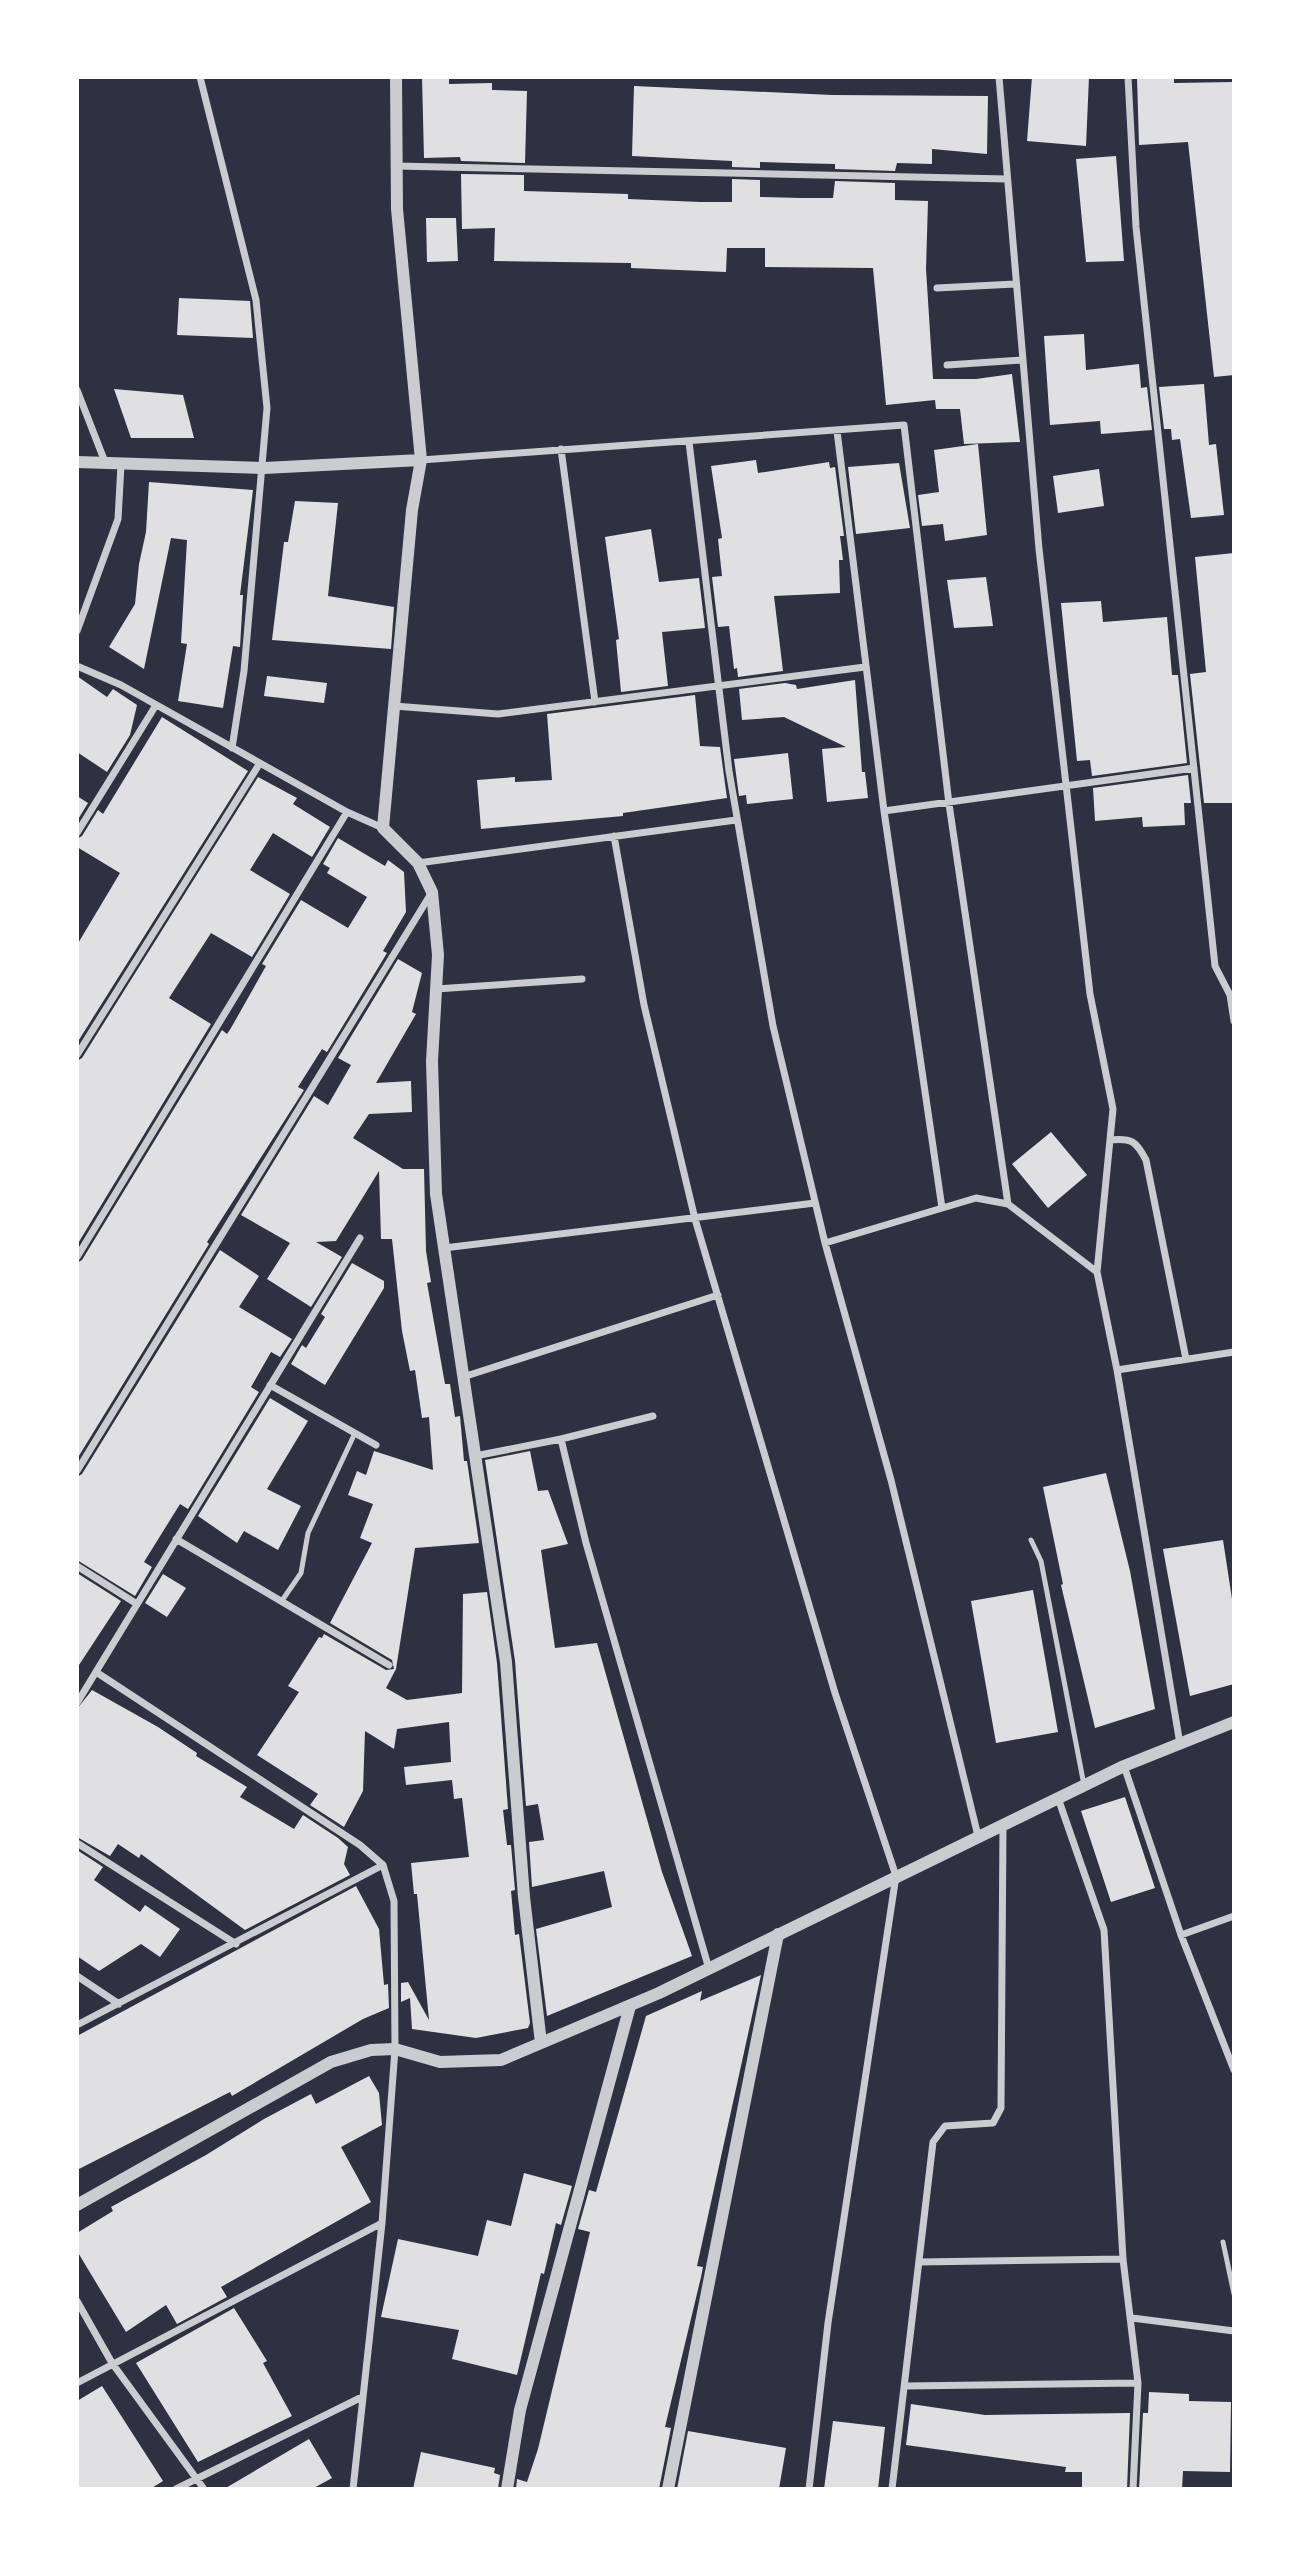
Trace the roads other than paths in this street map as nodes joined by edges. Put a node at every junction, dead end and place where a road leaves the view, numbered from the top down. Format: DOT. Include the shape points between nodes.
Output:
graph roads {
  1 [pos="200,77"];
  2 [pos="396,77"];
  3 [pos="999,77"];
  4 [pos="1128,77"];
  5 [pos="395,166"];
  6 [pos="1007,179"];
  7 [pos="1015,284"];
  8 [pos="937,288"];
  9 [pos="1022,360"];
  10 [pos="947,365"];
  11 [pos="77,390"];
  12 [pos="837,431"];
  13 [pos="689,442"];
  14 [pos="561,449"];
  15 [pos="421,460"];
  16 [pos="77,462"];
  17 [pos="105,463"];
  18 [pos="121,465"];
  19 [pos="264,468"];
  20 [pos="77,631"];
  21 [pos="77,666"];
  22 [pos="865,667"];
  23 [pos="718,687"];
  24 [pos="595,702"];
  25 [pos="156,705"];
  26 [pos="394,706"];
  27 [pos="232,748"];
  28 [pos="260,764"];
  29 [pos="1194,768"];
  30 [pos="1066,787"];
  31 [pos="949,804"];
  32 [pos="884,811"];
  33 [pos="347,812"];
  34 [pos="736,820"];
  35 [pos="383,828"];
  36 [pos="77,833"];
  37 [pos="614,836"];
  38 [pos="418,863"];
  39 [pos="432,892"];
  40 [pos="582,979"];
  41 [pos="436,989"];
  42 [pos="1234,1021"];
  43 [pos="77,1055"];
  44 [pos="1110,1140"];
  45 [pos="816,1203"];
  46 [pos="1008,1204"];
  47 [pos="942,1208"];
  48 [pos="695,1219"];
  49 [pos="360,1238"];
  50 [pos="825,1243"];
  51 [pos="444,1248"];
  52 [pos="77,1257"];
  53 [pos="1097,1272"];
  54 [pos="718,1295"];
  55 [pos="1234,1352"];
  56 [pos="1186,1359"];
  57 [pos="1117,1370"];
  58 [pos="463,1377"];
  59 [pos="270,1385"];
  60 [pos="653,1416"];
  61 [pos="355,1433"];
  62 [pos="561,1439"];
  63 [pos="376,1446"];
  64 [pos="475,1456"];
  65 [pos="77,1471"];
  66 [pos="176,1539"];
  67 [pos="1031,1540"];
  68 [pos="77,1566"];
  69 [pos="281,1602"];
  70 [pos="136,1604"];
  71 [pos="389,1665"];
  72 [pos="96,1672"];
  73 [pos="77,1703"];
  74 [pos="1234,1723"];
  75 [pos="1180,1744"];
  76 [pos="1124,1766"];
  77 [pos="1084,1785"];
  78 [pos="1058,1798"];
  79 [pos="1003,1825"];
  80 [pos="978,1836"];
  81 [pos="77,1843"];
  82 [pos="383,1865"];
  83 [pos="896,1876"];
  84 [pos="1234,1916"];
  85 [pos="778,1934"];
  86 [pos="1181,1935"];
  87 [pos="236,1944"];
  88 [pos="709,1969"];
  89 [pos="77,1976"];
  90 [pos="119,2004"];
  91 [pos="630,2006"];
  92 [pos="77,2025"];
  93 [pos="541,2043"];
  94 [pos="395,2049"];
  95 [pos="1234,2070"];
  96 [pos="77,2205"];
  97 [pos="382,2223"];
  98 [pos="1223,2242"];
  99 [pos="1123,2259"];
  100 [pos="919,2262"];
  101 [pos="1234,2294"];
  102 [pos="77,2301"];
  103 [pos="1132,2318"];
  104 [pos="1234,2331"];
  105 [pos="112,2363"];
  106 [pos="77,2383"];
  107 [pos="1138,2383"];
  108 [pos="906,2386"];
  109 [pos="362,2397"];
  110 [pos="197,2477"];
  111 [pos="176,2489"];
  112 [pos="204,2489"];
  113 [pos="353,2489"];
  114 [pos="507,2489"];
  115 [pos="668,2489"];
  116 [pos="809,2489"];
  117 [pos="892,2489"];
  118 [pos="1133,2489"];
  1 -- 19 [label="street" via="256,300 267,408"];
  2 -- 5 [label="street"];
  3 -- 6 [label="street"];
  4 -- 29 [label="street" via="1136,227"];
  5 -- 6 [label="street"];
  5 -- 15 [label="street"];
  6 -- 7 [label="street"];
  7 -- 8 [label="street"];
  7 -- 9 [label="street"];
  9 -- 10 [label="street"];
  9 -- 30 [label="street"];
  11 -- 17 [label="street"];
  12 -- 13 [label="street"];
  12 -- 22 [label="street"];
  12 -- 31 [label="street" via="904,425"];
  13 -- 14 [label="street"];
  13 -- 23 [label="street"];
  14 -- 15 [label="street"];
  14 -- 24 [label="street"];
  15 -- 19 [label="street"];
  15 -- 26 [label="street"];
  16 -- 17 [label="street"];
  17 -- 18 [label="street"];
  18 -- 19 [label="street"];
  18 -- 20 [label="street" via="118,519"];
  19 -- 27 [label="street"];
  21 -- 25 [label="street"];
  22 -- 23 [label="street"];
  22 -- 32 [label="street"];
  23 -- 24 [label="street"];
  23 -- 34 [label="street"];
  24 -- 26 [label="street" via="499,714"];
  25 -- 27 [label="street"];
  25 -- 36 [label="street"];
  26 -- 35 [label="street"];
  27 -- 28 [label="street"];
  28 -- 33 [label="street"];
  28 -- 43 [label="street"];
  29 -- 30 [label="street"];
  29 -- 42 [label="street" via="1214,966 1230,995"];
  30 -- 31 [label="street"];
  30 -- 44 [label="street" via="1090,994 1113,1109"];
  31 -- 32 [label="street"];
  31 -- 46 [label="street"];
  32 -- 47 [label="street"];
  33 -- 35 [label="street"];
  33 -- 52 [label="street"];
  34 -- 37 [label="street"];
  34 -- 45 [label="street" via="773,1026"];
  35 -- 38 [label="street"];
  37 -- 38 [label="street"];
  37 -- 48 [label="street" via="644,1005"];
  38 -- 39 [label="street"];
  39 -- 41 [label="street"];
  39 -- 65 [label="street"];
  40 -- 41 [label="street"];
  41 -- 51 [label="street" via="432,1061 436,1194"];
  44 -- 53 [label="street"];
  44 -- 56 [label="street" via="1131,1139 1146,1160"];
  45 -- 48 [label="street"];
  45 -- 50 [label="street"];
  46 -- 47 [label="street" via="975,1198"];
  46 -- 53 [label="street"];
  47 -- 50 [label="street"];
  48 -- 51 [label="street"];
  48 -- 54 [label="street"];
  49 -- 59 [label="street"];
  50 -- 80 [label="street" via="891,1480"];
  51 -- 58 [label="street"];
  53 -- 57 [label="street"];
  54 -- 58 [label="street"];
  54 -- 83 [label="street" via="835,1693"];
  55 -- 56 [label="street"];
  56 -- 57 [label="street"];
  57 -- 75 [label="street"];
  58 -- 64 [label="street"];
  59 -- 61 [label="street"];
  59 -- 66 [label="street"];
  60 -- 62 [label="street"];
  61 -- 63 [label="street"];
  61 -- 69 [label="lane" via="308,1533 301,1573"];
  62 -- 64 [label="street"];
  62 -- 88 [label="street" via="586,1543"];
  64 -- 93 [label="street" via="506,1662 524,1897"];
  66 -- 69 [label="street"];
  66 -- 70 [label="street"];
  67 -- 77 [label="lane" via="1041,1561"];
  68 -- 70 [label="street"];
  69 -- 71 [label="street"];
  70 -- 72 [label="street"];
  72 -- 73 [label="street"];
  72 -- 82 [label="street" via="360,1845"];
  74 -- 75 [label="street"];
  75 -- 76 [label="street"];
  76 -- 77 [label="street"];
  76 -- 86 [label="street"];
  77 -- 78 [label="street"];
  78 -- 79 [label="street"];
  78 -- 99 [label="street" via="1104,1930"];
  79 -- 80 [label="street"];
  79 -- 100 [label="street" via="1001,2108 993,2123 945,2126 933,2141"];
  80 -- 83 [label="street"];
  81 -- 87 [label="street"];
  82 -- 87 [label="street"];
  82 -- 94 [label="street" via="394,1901"];
  83 -- 85 [label="street"];
  83 -- 116 [label="street" via="830,2309"];
  84 -- 86 [label="street"];
  85 -- 88 [label="street"];
  85 -- 115 [label="street"];
  86 -- 95 [label="street"];
  87 -- 90 [label="street"];
  88 -- 91 [label="street"];
  89 -- 90 [label="street"];
  90 -- 92 [label="street"];
  91 -- 93 [label="street"];
  91 -- 114 [label="street" via="520,2410"];
  93 -- 94 [label="street" via="501,2060 440,2062"];
  94 -- 96 [label="street" via="371,2050 331,2062"];
  94 -- 97 [label="street"];
  97 -- 105 [label="street"];
  97 -- 109 [label="street"];
  98 -- 101 [label="lane"];
  99 -- 100 [label="street"];
  99 -- 103 [label="street"];
  100 -- 108 [label="street"];
  102 -- 105 [label="street"];
  103 -- 104 [label="street"];
  103 -- 107 [label="street"];
  105 -- 106 [label="street"];
  105 -- 110 [label="street"];
  107 -- 108 [label="street"];
  107 -- 118 [label="street"];
  108 -- 117 [label="street"];
  109 -- 110 [label="street"];
  109 -- 113 [label="street"];
  110 -- 111 [label="street"];
  110 -- 112 [label="street"];
}
